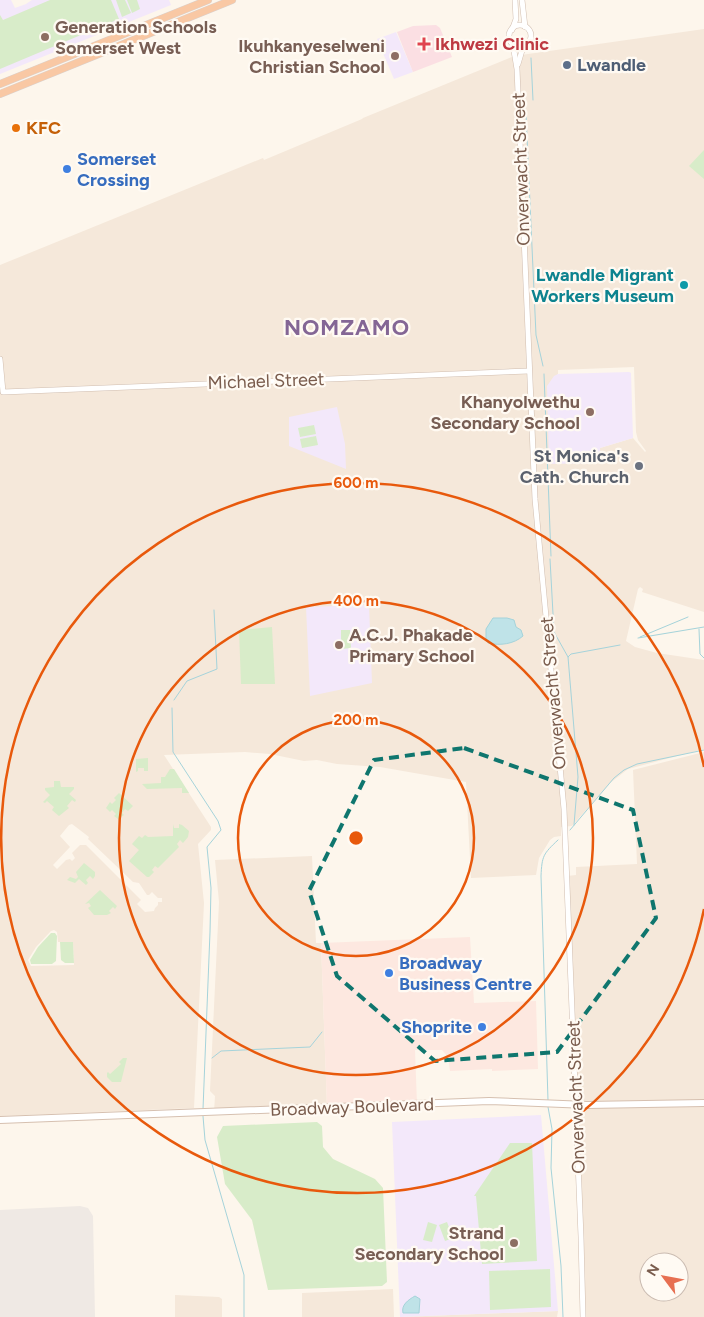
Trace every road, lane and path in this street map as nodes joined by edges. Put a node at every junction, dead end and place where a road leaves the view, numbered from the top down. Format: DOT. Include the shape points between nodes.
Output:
graph roads {
  1 [pos="208,0"];
  2 [pos="232,0"];
  3 [pos="515,0"];
  4 [pos="522,0"];
  5 [pos="525,27"];
  6 [pos="512,30"];
  7 [pos="513,45"];
  8 [pos="523,47"];
  9 [pos="517,69"];
  10 [pos="0,84"];
  11 [pos="0,94"];
  12 [pos="0,359"];
  13 [pos="529,371"];
  14 [pos="704,1103"];
  15 [pos="576,1105"];
  16 [pos="0,1120"];
  17 [pos="583,1317"];
  1 -- 10 [label="highway"];
  2 -- 11 [label="highway"];
  3 -- 6 [label="street" via="516,19"];
  4 -- 5 [label="street"];
  5 -- 6 [label="street" via="516,26"];
  5 -- 8 [label="street" via="531,37"];
  6 -- 7 [label="street" via="510,38"];
  7 -- 8 [label="street"];
  7 -- 9 [label="street, Onverwacht Street"];
  8 -- 9 [label="street, Onverwacht Street"];
  9 -- 13 [label="street, Onverwacht Street"];
  12 -- 13 [label="street, Michael Street" via="3,392"];
  13 -- 15 [label="street, Onverwacht Street" via="536,512 564,809"];
  14 -- 15 [label="main road, Broadway Boulevard"];
  15 -- 16 [label="main road, Broadway Boulevard" via="489,1101"];
  15 -- 17 [label="street, Onverwacht Street"];
}
